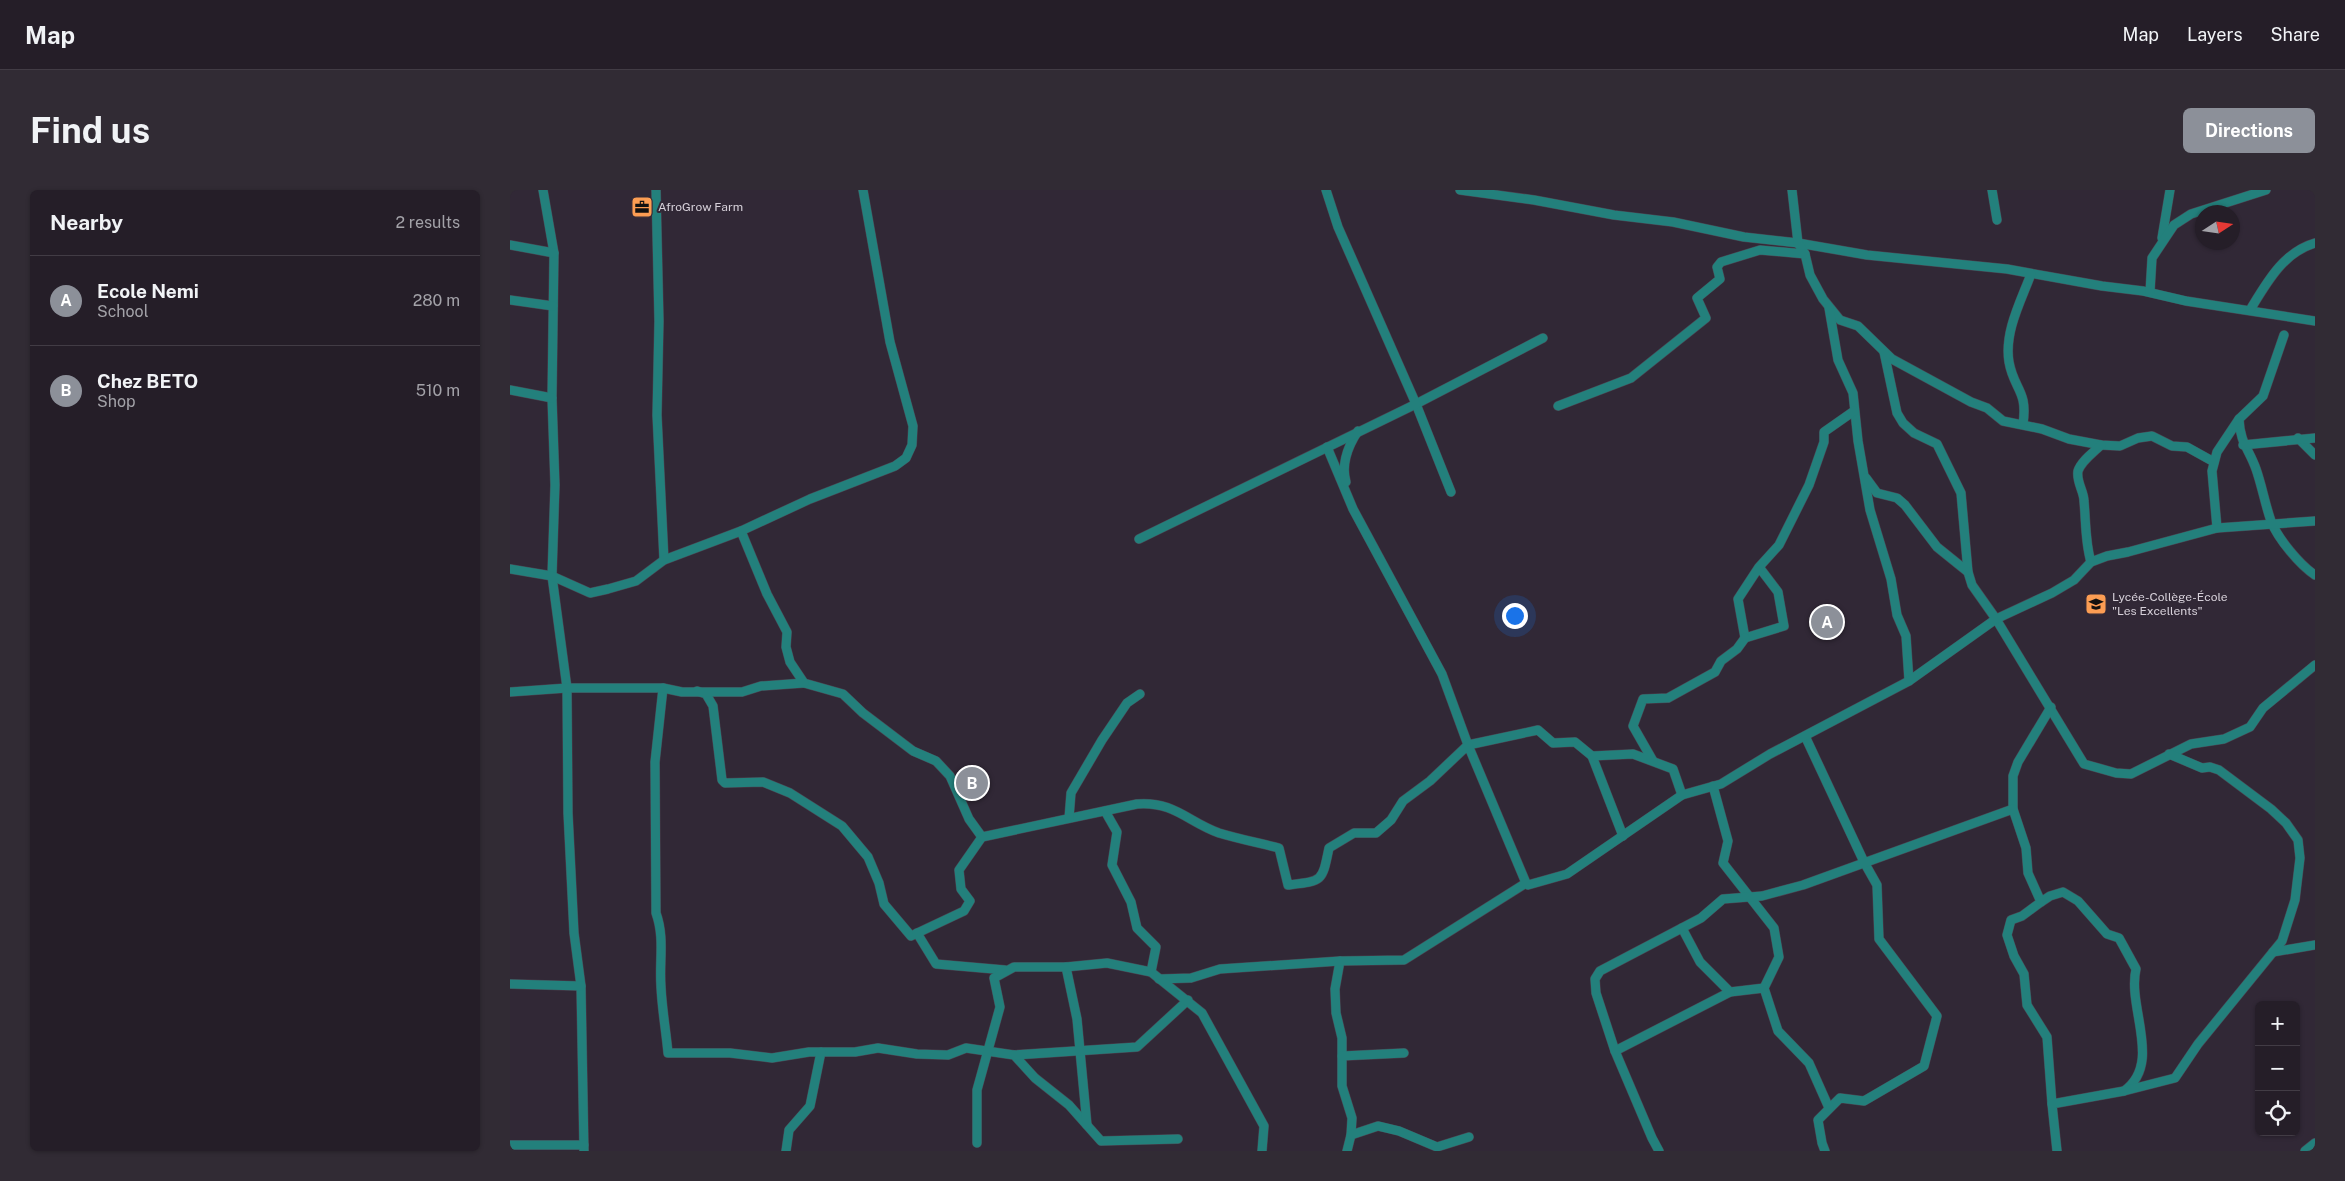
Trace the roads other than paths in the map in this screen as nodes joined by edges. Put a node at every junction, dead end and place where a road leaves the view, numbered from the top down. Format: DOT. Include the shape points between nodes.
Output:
graph roads {
  1 [pos="542,190"];
  2 [pos="656,190"];
  3 [pos="864,190"];
  4 [pos="1326,190"];
  5 [pos="1460,190"];
  6 [pos="1792,190"];
  7 [pos="1992,190"];
  8 [pos="2170,190"];
  9 [pos="2266,190"];
  10 [pos="1996,220"];
  11 [pos="1798,243"];
  12 [pos="2160,243"];
  13 [pos="2315,243"];
  14 [pos="510,245"];
  15 [pos="554,253"];
  16 [pos="1805,254"];
  17 [pos="2031,274"];
  18 [pos="2150,292"];
  19 [pos="510,300"];
  20 [pos="553,306"];
  21 [pos="1829,308"];
  22 [pos="2250,310"];
  23 [pos="2315,321"];
  24 [pos="2284,335"];
  25 [pos="1543,338"];
  26 [pos="1884,352"];
  27 [pos="510,390"];
  28 [pos="552,398"];
  29 [pos="1416,404"];
  30 [pos="1558,406"];
  31 [pos="1854,411"];
  32 [pos="2239,419"];
  33 [pos="2023,424"];
  34 [pos="1359,430"];
  35 [pos="2298,438"];
  36 [pos="2315,438"];
  37 [pos="2101,445"];
  38 [pos="2243,445"];
  39 [pos="1327,447"];
  40 [pos="2315,455"];
  41 [pos="2214,462"];
  42 [pos="1864,476"];
  43 [pos="1451,492"];
  44 [pos="1353,509"];
  45 [pos="2315,521"];
  46 [pos="2272,523"];
  47 [pos="2217,528"];
  48 [pos="741,531"];
  49 [pos="1139,539"];
  50 [pos="664,560"];
  51 [pos="2091,562"];
  52 [pos="1759,567"];
  53 [pos="510,569"];
  54 [pos="1968,572"];
  55 [pos="2315,574"];
  56 [pos="552,576"];
  57 [pos="1996,619"];
  58 [pos="1745,638"];
  59 [pos="2315,666"];
  60 [pos="1909,681"];
  61 [pos="804,683"];
  62 [pos="567,688"];
  63 [pos="663,688"];
  64 [pos="510,692"];
  65 [pos="697,692"];
  66 [pos="1140,694"];
  67 [pos="2050,707"];
  68 [pos="1805,736"];
  69 [pos="1468,745"];
  70 [pos="2169,754"];
  71 [pos="1592,756"];
  72 [pos="1653,761"];
  73 [pos="1713,786"];
  74 [pos="1682,795"];
  75 [pos="2013,809"];
  76 [pos="1105,811"];
  77 [pos="1070,818"];
  78 [pos="1623,836"];
  79 [pos="982,837"];
  80 [pos="1864,862"];
  81 [pos="1526,883"];
  82 [pos="1749,897"];
  83 [pos="2041,902"];
  84 [pos="1682,928"];
  85 [pos="917,933"];
  86 [pos="2315,945"];
  87 [pos="2274,952"];
  88 [pos="1340,961"];
  89 [pos="1066,967"];
  90 [pos="1007,970"];
  91 [pos="1155,975"];
  92 [pos="510,984"];
  93 [pos="581,986"];
  94 [pos="1764,988"];
  95 [pos="1730,992"];
  96 [pos="1188,1000"];
  97 [pos="987,1051"];
  98 [pos="1079,1051"];
  99 [pos="1614,1051"];
  100 [pos="821,1052"];
  101 [pos="1404,1054"];
  102 [pos="1014,1055"];
  103 [pos="1342,1056"];
  104 [pos="2124,1091"];
  105 [pos="2052,1104"];
  106 [pos="1830,1108"];
  107 [pos="1087,1125"];
  108 [pos="1351,1135"];
  109 [pos="1469,1138"];
  110 [pos="1178,1139"];
  111 [pos="977,1143"];
  112 [pos="2315,1143"];
  113 [pos="510,1145"];
  114 [pos="584,1148"];
  115 [pos="786,1151"];
  116 [pos="1262,1151"];
  117 [pos="1347,1151"];
  118 [pos="1659,1151"];
  119 [pos="1825,1151"];
  120 [pos="2056,1151"];
  121 [pos="2306,1151"];
  1 -- 15 [label="street"];
  2 -- 50 [label="street" via="657,415"];
  3 -- 48 [label="street" via="890,342 913,426 912,445 906,458 895,466 810,499"];
  4 -- 29 [label="street" via="1338,227"];
  5 -- 11 [label="street"];
  6 -- 11 [label="street"];
  7 -- 10 [label="street"];
  8 -- 12 [label="street" via="2170,204"];
  9 -- 12 [label="street" via="2191,214 2174,225"];
  11 -- 16 [label="street"];
  11 -- 17 [label="street" via="1867,255 1958,263"];
  12 -- 18 [label="street" via="2152,258"];
  13 -- 22 [label="street" via="2288,258 2271,276"];
  14 -- 15 [label="street"];
  15 -- 20 [label="street"];
  16 -- 21 [label="street" via="1810,275"];
  16 -- 30 [label="street" via="1760,250 1721,262 1717,267 1720,279 1697,298 1706,318 1631,378"];
  17 -- 18 [label="street"];
  17 -- 33 [label="street" via="2012,326 2008,351 2010,365 2024,398"];
  18 -- 22 [label="street"];
  19 -- 20 [label="street"];
  20 -- 28 [label="street"];
  21 -- 26 [label="street" via="1840,320 1858,326"];
  21 -- 31 [label="street" via="1838,360 1853,393"];
  22 -- 23 [label="street"];
  24 -- 32 [label="street" via="2263,396"];
  25 -- 29 [label="street"];
  26 -- 33 [label="street" via="1956,395 1987,408 2003,421"];
  26 -- 54 [label="street" via="1897,413 1914,433 1937,444 1961,493"];
  27 -- 28 [label="street"];
  28 -- 56 [label="street" via="555,485"];
  29 -- 34 [label="street"];
  29 -- 43 [label="street"];
  31 -- 42 [label="street"];
  31 -- 52 [label="street" via="1824,432 1824,442 1809,485 1778,545"];
  32 -- 38 [label="street"];
  32 -- 41 [label="street"];
  33 -- 37 [label="street" via="2069,439"];
  34 -- 39 [label="street"];
  34 -- 44 [label="street" via="1348,447 1344,473"];
  35 -- 36 [label="street"];
  35 -- 38 [label="street"];
  35 -- 40 [label="street"];
  37 -- 41 [label="street" via="2120,446 2152,436 2172,446 2187,447"];
  37 -- 51 [label="street" via="2078,470 2085,500 2084,522"];
  38 -- 46 [label="street" via="2255,467"];
  39 -- 44 [label="street"];
  39 -- 49 [label="street"];
  41 -- 47 [label="street"];
  42 -- 54 [label="street" via="1877,493 1897,498 1905,505 1937,547"];
  42 -- 60 [label="street" via="1870,510 1891,578 1897,615 1906,636"];
  44 -- 69 [label="street" via="1442,674"];
  45 -- 46 [label="street"];
  46 -- 47 [label="street"];
  46 -- 55 [label="street" via="2294,555"];
  47 -- 51 [label="street"];
  48 -- 50 [label="street"];
  48 -- 61 [label="street" via="787,632 790,662"];
  50 -- 56 [label="street" via="636,581 590,593"];
  51 -- 57 [label="street" via="2074,580"];
  52 -- 58 [label="street" via="1738,599"];
  52 -- 58 [label="street" via="1778,592 1784,626"];
  53 -- 56 [label="street"];
  54 -- 57 [label="street" via="1975,591"];
  56 -- 62 [label="street"];
  57 -- 60 [label="street"];
  57 -- 67 [label="street"];
  58 -- 72 [label="street" via="1738,649 1721,661 1715,672 1668,698 1644,699 1633,726"];
  59 -- 70 [label="street" via="2263,708 2250,727 2224,739 2191,744"];
  60 -- 68 [label="street"];
  61 -- 65 [label="street" via="761,686 742,692"];
  61 -- 79 [label="street" via="843,694 913,751 936,761 950,776 969,819"];
  62 -- 63 [label="street"];
  62 -- 64 [label="street"];
  62 -- 93 [label="street" via="568,813 574,933"];
  63 -- 65 [label="street"];
  63 -- 100 [label="street" via="655,762 656,913 661,925 661,985 668,1053 730,1053 772,1058"];
  65 -- 85 [label="street" via="706,694 713,706 722,780 725,783 763,782 790,793 842,826 868,857 884,904 911,936"];
  66 -- 77 [label="street" via="1127,703 1070,793"];
  67 -- 70 [label="street" via="2084,764 2131,774"];
  67 -- 75 [label="street" via="2018,762 2013,776"];
  68 -- 73 [label="street"];
  68 -- 80 [label="street"];
  69 -- 71 [label="street" via="1538,730 1553,743 1575,742"];
  69 -- 76 [label="street" via="1403,801 1391,820 1376,833 1354,833 1328,848 1323,875 1314,882 1288,885 1279,848 1218,832 1171,808 1155,803"];
  69 -- 81 [label="street"];
  70 -- 87 [label="street" via="2202,768 2219,770 2271,809 2298,840 2300,858 2295,900 2282,941"];
  71 -- 72 [label="street" via="1633,754"];
  71 -- 78 [label="street"];
  72 -- 74 [label="street" via="1673,769"];
  73 -- 74 [label="street"];
  73 -- 82 [label="street" via="1728,842 1723,863"];
  74 -- 78 [label="street"];
  75 -- 80 [label="street"];
  75 -- 83 [label="street" via="2024,841 2028,873"];
  76 -- 77 [label="street"];
  76 -- 91 [label="street" via="1117,832 1112,864 1132,902 1137,928 1156,947"];
  77 -- 79 [label="street"];
  78 -- 81 [label="street" via="1567,874"];
  79 -- 85 [label="street" via="959,870 961,889 970,901 964,912"];
  80 -- 82 [label="street" via="1803,884"];
  80 -- 106 [label="street" via="1877,885 1879,940 1937,1016 1924,1066 1864,1102 1840,1098"];
  81 -- 88 [label="street" via="1404,960"];
  82 -- 84 [label="street" via="1723,899 1701,918"];
  82 -- 94 [label="street" via="1774,928 1780,957"];
  83 -- 104 [label="street" via="2063,892 2078,901 2108,934 2118,938 2136,969 2134,1003 2143,1042 2141,1064 2140,1073"];
  83 -- 105 [label="street" via="2011,920 2007,935 2024,974 2027,1005 2047,1037"];
  84 -- 95 [label="street" via="1700,962"];
  84 -- 99 [label="street" via="1600,971 1595,979 1596,993"];
  85 -- 90 [label="street" via="936,964"];
  86 -- 87 [label="street"];
  87 -- 104 [label="street" via="2198,1044 2175,1078"];
  88 -- 91 [label="street" via="1220,969 1191,978"];
  88 -- 103 [label="street" via="1335,989"];
  89 -- 90 [label="street" via="1014,967"];
  89 -- 91 [label="street" via="1107,964"];
  89 -- 98 [label="street" via="1077,1019"];
  90 -- 97 [label="street" via="994,978 1000,1006"];
  91 -- 96 [label="street"];
  92 -- 93 [label="street"];
  93 -- 114 [label="street"];
  94 -- 95 [label="street"];
  94 -- 106 [label="street" via="1778,1031 1809,1064"];
  95 -- 99 [label="street"];
  96 -- 98 [label="street" via="1137,1047"];
  96 -- 116 [label="street" via="1202,1013 1258,1113 1264,1126"];
  97 -- 100 [label="street" via="966,1048 948,1055 878,1048"];
  97 -- 102 [label="street"];
  97 -- 111 [label="street" via="977,1090"];
  98 -- 102 [label="street"];
  98 -- 107 [label="street"];
  99 -- 118 [label="street"];
  100 -- 115 [label="street" via="810,1106 789,1130"];
  101 -- 103 [label="street"];
  102 -- 107 [label="street"];
  103 -- 108 [label="street" via="1342,1086 1352,1118"];
  104 -- 105 [label="street"];
  105 -- 120 [label="street"];
  106 -- 119 [label="street" via="1818,1120"];
  107 -- 110 [label="street" via="1101,1141"];
  108 -- 109 [label="street" via="1378,1126 1400,1131 1437,1147"];
  108 -- 117 [label="street"];
  112 -- 121 [label="street"];
  113 -- 114 [label="street"];
}
